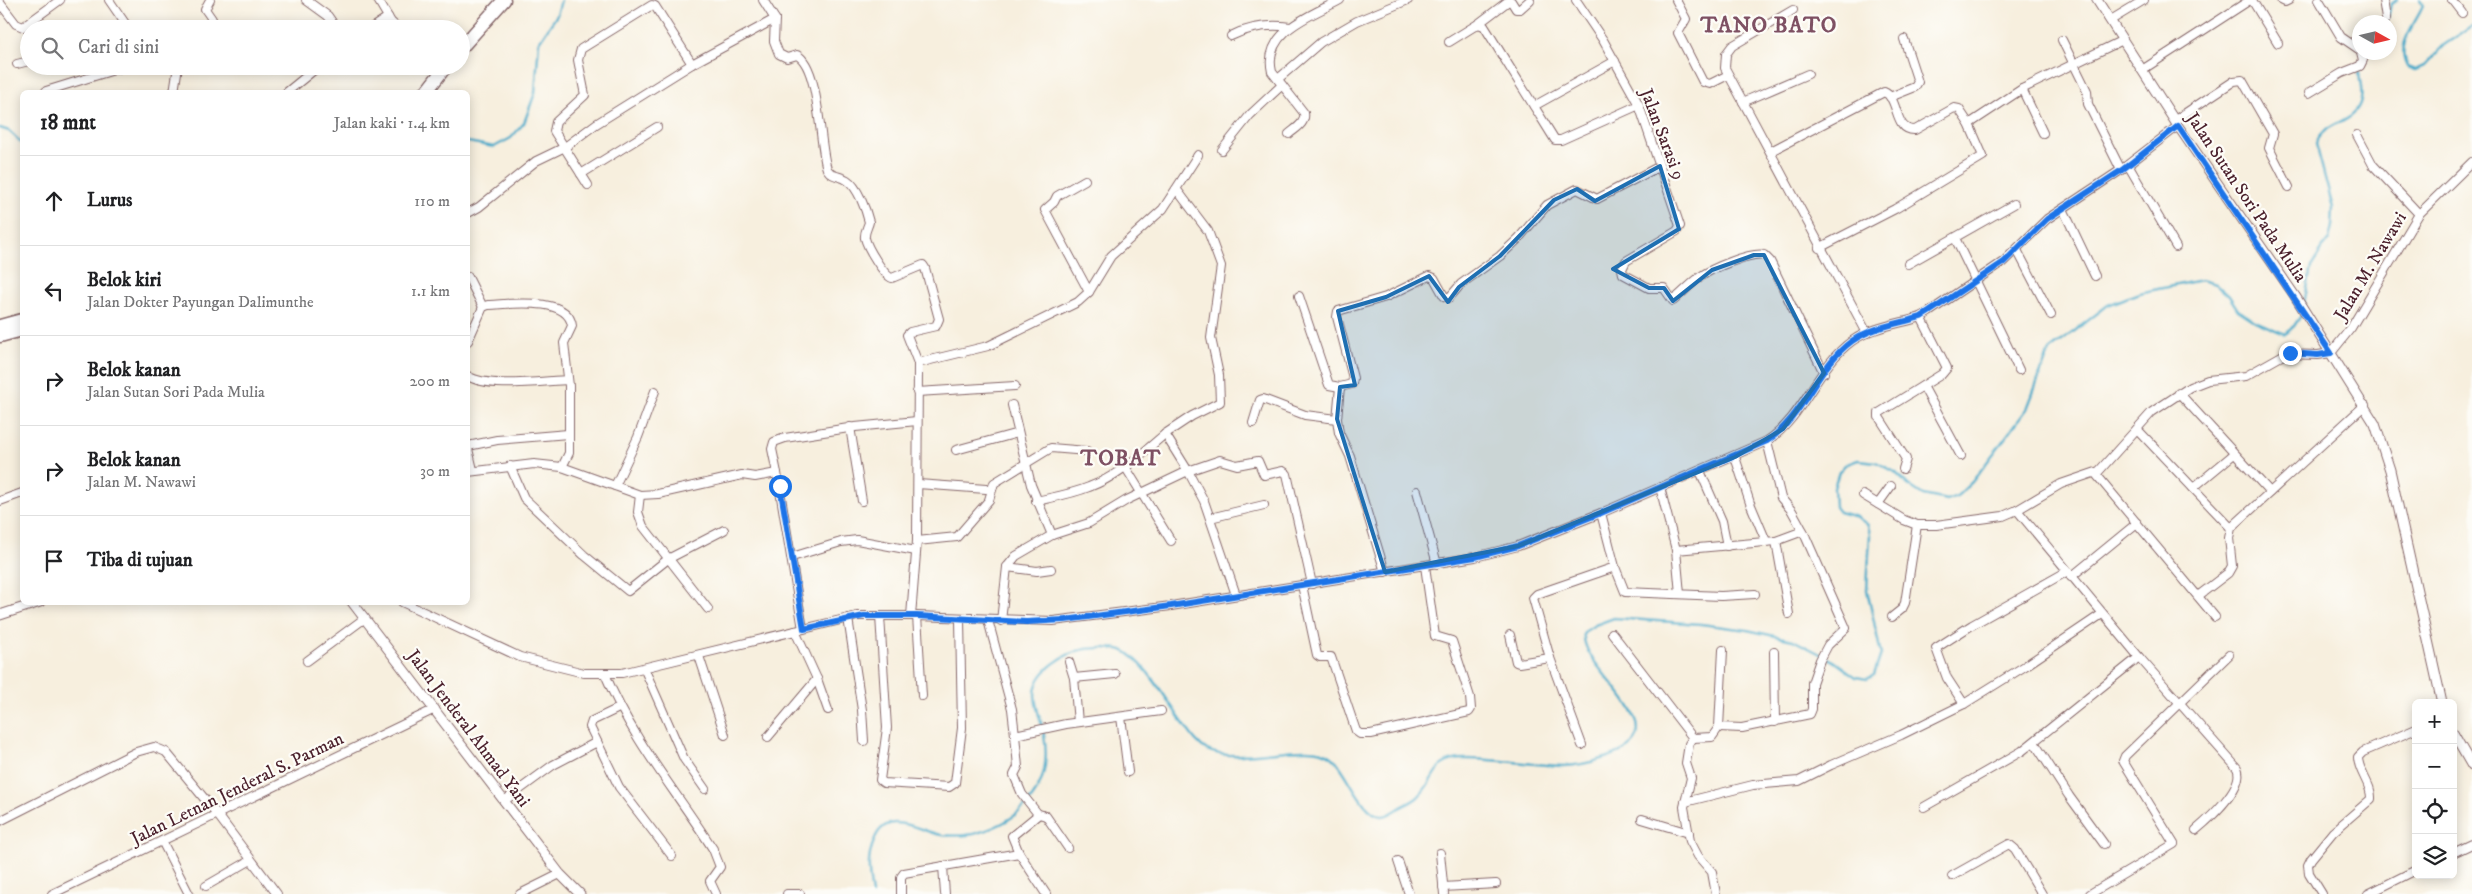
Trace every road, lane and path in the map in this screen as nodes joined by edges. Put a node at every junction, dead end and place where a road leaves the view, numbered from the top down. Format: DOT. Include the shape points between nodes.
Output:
graph roads {
  1 [pos="109,0"];
  2 [pos="210,0"];
  3 [pos="306,0"];
  4 [pos="378,0"];
  5 [pos="504,0"];
  6 [pos="660,0"];
  7 [pos="763,0"];
  8 [pos="1340,0"];
  9 [pos="1408,0"];
  10 [pos="1530,0"];
  11 [pos="1576,0"];
  12 [pos="1676,0"];
  13 [pos="2097,0"];
  14 [pos="2144,0"];
  15 [pos="2251,0"];
  16 [pos="2281,0"];
  17 [pos="2289,0"];
  18 [pos="2319,0"];
  19 [pos="2383,0"];
  20 [pos="2452,0"];
  21 [pos="55,1"];
  22 [pos="652,5"];
  23 [pos="1,7"];
  24 [pos="1793,10"];
  25 [pos="2462,12"];
  26 [pos="2385,15"];
  27 [pos="388,16"];
  28 [pos="775,19"];
  29 [pos="32,20"];
  30 [pos="123,20"];
  31 [pos="211,20"];
  32 [pos="330,20"];
  33 [pos="382,20"];
  34 [pos="391,20"];
  35 [pos="2111,20"];
  36 [pos="1478,24"];
  37 [pos="20,26"];
  38 [pos="1290,27"];
  39 [pos="1231,36"];
  40 [pos="470,38"];
  41 [pos="1904,39"];
  42 [pos="2062,40"];
  43 [pos="2123,40"];
  44 [pos="1449,42"];
  45 [pos="2278,43"];
  46 [pos="2352,45"];
  47 [pos="2363,60"];
  48 [pos="1615,62"];
  49 [pos="2074,63"];
  50 [pos="692,64"];
  51 [pos="2142,70"];
  52 [pos="1808,74"];
  53 [pos="98,75"];
  54 [pos="177,75"];
  55 [pos="308,75"];
  56 [pos="439,75"];
  57 [pos="1728,75"];
  58 [pos="1280,82"];
  59 [pos="2022,89"];
  60 [pos="49,90"];
  61 [pos="174,90"];
  62 [pos="289,90"];
  63 [pos="428,90"];
  64 [pos="2309,93"];
  65 [pos="1890,98"];
  66 [pos="1743,102"];
  67 [pos="1639,105"];
  68 [pos="1534,106"];
  69 [pos="2176,123"];
  70 [pos="1969,124"];
  71 [pos="657,127"];
  72 [pos="2043,133"];
  73 [pos="1289,134"];
  74 [pos="2357,135"];
  75 [pos="565,147"];
  76 [pos="1222,150"];
  77 [pos="1771,151"];
  78 [pos="1198,155"];
  79 [pos="2472,162"];
  80 [pos="1660,166"];
  81 [pos="2125,167"];
  82 [pos="581,174"];
  83 [pos="1085,180"];
  84 [pos="588,185"];
  85 [pos="2289,187"];
  86 [pos="1177,190"];
  87 [pos="2014,204"];
  88 [pos="2063,209"];
  89 [pos="470,212"];
  90 [pos="2419,214"];
  91 [pos="1956,238"];
  92 [pos="2176,247"];
  93 [pos="1819,248"];
  94 [pos="2017,250"];
  95 [pos="1908,264"];
  96 [pos="2095,276"];
  97 [pos="1977,280"];
  98 [pos="470,281"];
  99 [pos="1089,292"];
  100 [pos="1299,296"];
  101 [pos="483,307"];
  102 [pos="2051,315"];
  103 [pos="1921,317"];
  104 [pos="20,321"];
  105 [pos="0,326"];
  106 [pos="20,331"];
  107 [pos="1866,333"];
  108 [pos="0,336"];
  109 [pos="470,336"];
  110 [pos="2331,353"];
  111 [pos="918,363"];
  112 [pos="2020,370"];
  113 [pos="1824,373"];
  114 [pos="470,377"];
  115 [pos="568,380"];
  116 [pos="1015,386"];
  117 [pos="1923,386"];
  118 [pos="1340,387"];
  119 [pos="655,391"];
  120 [pos="918,392"];
  121 [pos="2179,393"];
  122 [pos="1012,405"];
  123 [pos="2365,406"];
  124 [pos="1337,419"];
  125 [pos="917,421"];
  126 [pos="1253,423"];
  127 [pos="850,427"];
  128 [pos="2137,429"];
  129 [pos="1018,433"];
  130 [pos="568,434"];
  131 [pos="1165,434"];
  132 [pos="1767,441"];
  133 [pos="470,447"];
  134 [pos="956,450"];
  135 [pos="1086,451"];
  136 [pos="2234,454"];
  137 [pos="1735,456"];
  138 [pos="1961,456"];
  139 [pos="1026,464"];
  140 [pos="510,466"];
  141 [pos="562,467"];
  142 [pos="1126,468"];
  143 [pos="1903,469"];
  144 [pos="470,471"];
  145 [pos="1188,471"];
  146 [pos="1700,471"];
  147 [pos="777,473"];
  148 [pos="2095,473"];
  149 [pos="918,484"];
  150 [pos="615,486"];
  151 [pos="1891,486"];
  152 [pos="1660,487"];
  153 [pos="2193,488"];
  154 [pos="986,489"];
  155 [pos="1417,491"];
  156 [pos="2270,492"];
  157 [pos="20,494"];
  158 [pos="1140,494"];
  159 [pos="640,495"];
  160 [pos="1863,495"];
  161 [pos="0,501"];
  162 [pos="862,501"];
  163 [pos="1036,501"];
  164 [pos="1878,504"];
  165 [pos="1264,505"];
  166 [pos="2017,510"];
  167 [pos="1601,513"];
  168 [pos="1210,518"];
  169 [pos="2137,523"];
  170 [pos="1917,525"];
  171 [pos="2231,528"];
  172 [pos="724,530"];
  173 [pos="1803,531"];
  174 [pos="1052,535"];
  175 [pos="917,541"];
  176 [pos="1171,541"];
  177 [pos="1766,541"];
  178 [pos="1776,541"];
  179 [pos="1727,546"];
  180 [pos="1676,550"];
  181 [pos="916,551"];
  182 [pos="792,556"];
  183 [pos="668,559"];
  184 [pos="1437,564"];
  185 [pos="1425,566"];
  186 [pos="1007,567"];
  187 [pos="1616,567"];
  188 [pos="1051,569"];
  189 [pos="1385,572"];
  190 [pos="2068,574"];
  191 [pos="1312,584"];
  192 [pos="1302,585"];
  193 [pos="1680,594"];
  194 [pos="1755,594"];
  195 [pos="1236,595"];
  196 [pos="2198,596"];
  197 [pos="31,605"];
  198 [pos="354,605"];
  199 [pos="408,605"];
  200 [pos="708,609"];
  201 [pos="1789,614"];
  202 [pos="2102,614"];
  203 [pos="0,615"];
  204 [pos="880,616"];
  205 [pos="914,616"];
  206 [pos="1892,617"];
  207 [pos="2215,617"];
  208 [pos="365,618"];
  209 [pos="848,618"];
  210 [pos="960,619"];
  211 [pos="988,620"];
  212 [pos="1001,621"];
  213 [pos="799,630"];
  214 [pos="1612,633"];
  215 [pos="1510,635"];
  216 [pos="1723,650"];
  217 [pos="1774,652"];
  218 [pos="2229,655"];
  219 [pos="699,656"];
  220 [pos="2139,657"];
  221 [pos="1550,658"];
  222 [pos="308,661"];
  223 [pos="1069,662"];
  224 [pos="644,668"];
  225 [pos="605,674"];
  226 [pos="1115,674"];
  227 [pos="817,678"];
  228 [pos="1074,678"];
  229 [pos="922,696"];
  230 [pos="2441,699"];
  231 [pos="2180,703"];
  232 [pos="1964,704"];
  233 [pos="619,708"];
  234 [pos="435,709"];
  235 [pos="828,710"];
  236 [pos="1161,712"];
  237 [pos="1121,717"];
  238 [pos="1078,722"];
  239 [pos="1775,722"];
  240 [pos="1719,727"];
  241 [pos="2412,731"];
  242 [pos="724,735"];
  243 [pos="1015,735"];
  244 [pos="768,737"];
  245 [pos="1693,738"];
  246 [pos="2457,740"];
  247 [pos="597,742"];
  248 [pos="864,742"];
  249 [pos="2034,742"];
  250 [pos="1582,745"];
  251 [pos="2472,766"];
  252 [pos="1128,772"];
  253 [pos="705,789"];
  254 [pos="504,801"];
  255 [pos="1685,802"];
  256 [pos="1924,807"];
  257 [pos="218,814"];
  258 [pos="1038,814"];
  259 [pos="1642,818"];
  260 [pos="0,821"];
  261 [pos="2196,830"];
  262 [pos="1689,833"];
  263 [pos="162,841"];
  264 [pos="2104,844"];
  265 [pos="2472,844"];
  266 [pos="1068,848"];
  267 [pos="2457,851"];
  268 [pos="1019,853"];
  269 [pos="1440,853"];
  270 [pos="672,856"];
  271 [pos="251,860"];
  272 [pos="1398,861"];
  273 [pos="943,866"];
  274 [pos="2412,872"];
  275 [pos="560,874"];
  276 [pos="1952,876"];
  277 [pos="1496,884"];
  278 [pos="70,886"];
  279 [pos="206,886"];
  280 [pos="1444,890"];
  281 [pos="52,894"];
  282 [pos="74,894"];
  283 [pos="189,894"];
  284 [pos="277,894"];
  285 [pos="520,894"];
  286 [pos="580,894"];
  287 [pos="716,894"];
  288 [pos="788,894"];
  289 [pos="800,894"];
  290 [pos="901,894"];
  291 [pos="945,894"];
  292 [pos="1046,894"];
  293 [pos="1409,894"];
  294 [pos="1716,894"];
  295 [pos="2042,894"];
  296 [pos="2090,894"];
  297 [pos="2322,894"];
  298 [pos="2368,894"];
  1 -- 30 [label="street"];
  2 -- 31 [label="street" via="205,9"];
  3 -- 32 [label="street"];
  4 -- 27 [label="street"];
  5 -- 40 [label="highway"];
  6 -- 22 [label="street"];
  7 -- 28 [label="street"];
  8 -- 38 [label="street"];
  9 -- 58 [label="street" via="1357,21 1321,42"];
  10 -- 36 [label="street" via="1520,9 1508,2"];
  11 -- 48 [label="street, Jalan Sarasi 9"];
  12 -- 57 [label="street" via="1686,18 1678,33 1703,82 1710,84"];
  13 -- 35 [label="street, Jalan Sutan Sori Pada Mulia"];
  14 -- 35 [label="street"];
  15 -- 45 [label="street"];
  15 -- 51 [label="street"];
  16 -- 17 [label="street"];
  18 -- 46 [label="street" via="2341,37"];
  19 -- 26 [label="street"];
  20 -- 25 [label="street"];
  21 -- 29 [label="street"];
  22 -- 50 [label="street"];
  22 -- 75 [label="street" via="581,49 578,60 585,95 555,126 556,135"];
  23 -- 37 [label="street"];
  24 -- 57 [label="street" via="1732,46 1724,61"];
  27 -- 33 [label="street"];
  27 -- 34 [label="street"];
  28 -- 50 [label="street"];
  28 -- 111 [label="street" via="776,49 782,57 797,55 802,58 817,99 827,169 832,175 850,181 854,188 869,222 866,240 886,276 892,278 916,266 925,268 939,320 936,326 907,335"];
  35 -- 43 [label="street, Jalan Sutan Sori Pada Mulia"];
  36 -- 44 [label="street"];
  36 -- 68 [label="street" via="1484,26"];
  38 -- 39 [label="street" via="1260,27"];
  38 -- 58 [label="street" via="1273,49 1271,67"];
  41 -- 65 [label="street" via="1918,83"];
  42 -- 49 [label="street"];
  43 -- 49 [label="street"];
  43 -- 51 [label="street, Jalan Sutan Sori Pada Mulia"];
  47 -- 64 [label="street" via="2357,68"];
  48 -- 67 [label="street, Jalan Sarasi 9"];
  48 -- 68 [label="street"];
  49 -- 59 [label="street"];
  49 -- 81 [label="street" via="2087,91 2088,104"];
  50 -- 75 [label="street"];
  51 -- 69 [label="street, Jalan Sutan Sori Pada Mulia"];
  52 -- 66 [label="street"];
  53 -- 60 [label="street"];
  54 -- 61 [label="street"];
  55 -- 62 [label="street"];
  56 -- 63 [label="highway"];
  57 -- 66 [label="street"];
  58 -- 73 [label="street" via="1305,118"];
  58 -- 76 [label="street"];
  59 -- 70 [label="street"];
  59 -- 72 [label="street"];
  65 -- 70 [label="street" via="1903,126 1909,130 1915,130 1954,108 1959,109"];
  65 -- 77 [label="street" via="1885,92 1875,96"];
  66 -- 77 [label="street"];
  67 -- 68 [label="street" via="1558,140"];
  67 -- 80 [label="street, Jalan Sarasi 9"];
  69 -- 81 [label="street"];
  69 -- 85 [label="street" via="2234,81 2242,80 2274,134 2269,148"];
  69 -- 110 [label="street, Jalan Sutan Sori Pada Mulia"];
  70 -- 93 [label="street" via="1983,156 1901,206"];
  71 -- 82 [label="street"];
  74 -- 90 [label="street" via="2377,170"];
  75 -- 82 [label="street"];
  75 -- 89 [label="street" via="536,161"];
  77 -- 93 [label="street"];
  78 -- 86 [label="street"];
  79 -- 90 [label="street, Jalan M. Nawawi"];
  80 -- 113 [label="street, Jalan Sarasi 9" via="1679,224 1678,231 1626,261 1623,274 1649,288 1664,288 1673,301 1712,270 1754,255 1764,255"];
  80 -- 118 [label="street" via="1597,199 1577,189 1546,205 1500,256 1461,284 1449,298 1429,276 1386,297 1338,312 1353,378 1352,384"];
  81 -- 88 [label="street"];
  81 -- 92 [label="street"];
  82 -- 84 [label="street"];
  83 -- 99 [label="street" via="1056,196 1045,210"];
  86 -- 99 [label="street" via="1163,209 1111,256"];
  86 -- 131 [label="street" via="1208,231 1221,266 1211,338 1218,366 1220,400 1219,404 1192,416"];
  87 -- 91 [label="street"];
  88 -- 94 [label="street" via="2041,224"];
  88 -- 96 [label="street"];
  90 -- 110 [label="street, Jalan M. Nawawi" via="2351,328"];
  91 -- 95 [label="street"];
  91 -- 97 [label="street"];
  93 -- 107 [label="street"];
  94 -- 97 [label="street"];
  94 -- 102 [label="street"];
  97 -- 103 [label="street"];
  97 -- 112 [label="street"];
  98 -- 101 [label="street"];
  99 -- 111 [label="street" via="1064,311 988,346"];
  100 -- 118 [label="street" via="1329,386"];
  101 -- 109 [label="street"];
  101 -- 115 [label="street" via="548,305 564,310 572,326 564,343"];
  103 -- 107 [label="street"];
  103 -- 117 [label="street" via="1947,368"];
  104 -- 105 [label="highway"];
  106 -- 108 [label="highway"];
  107 -- 113 [label="street" via="1844,349"];
  110 -- 121 [label="street" via="2286,354 2246,376 2208,380"];
  110 -- 123 [label="street, Jalan Sutan Sori Pada Mulia"];
  111 -- 120 [label="street"];
  113 -- 132 [label="street" via="1790,422"];
  114 -- 115 [label="street" via="493,382"];
  115 -- 130 [label="street"];
  116 -- 120 [label="street"];
  117 -- 138 [label="street"];
  117 -- 143 [label="street" via="1879,414 1906,459"];
  118 -- 124 [label="street"];
  119 -- 150 [label="street"];
  120 -- 125 [label="street"];
  121 -- 128 [label="street" via="2152,412"];
  121 -- 136 [label="street"];
  122 -- 129 [label="street"];
  123 -- 156 [label="street"];
  123 -- 230 [label="street, Jalan Sutan Sori Pada Mulia" via="2386,456"];
  124 -- 126 [label="street" via="1298,413 1263,399 1259,402"];
  124 -- 189 [label="street" via="1339,434 1356,474"];
  125 -- 127 [label="street"];
  125 -- 149 [label="street"];
  127 -- 147 [label="street" via="774,442 772,449"];
  127 -- 162 [label="street"];
  128 -- 148 [label="street" via="2108,464"];
  128 -- 153 [label="street"];
  129 -- 134 [label="street"];
  129 -- 139 [label="street"];
  130 -- 133 [label="street" via="497,440"];
  130 -- 141 [label="street" via="569,453"];
  131 -- 142 [label="street"];
  131 -- 145 [label="street"];
  132 -- 137 [label="street"];
  132 -- 173 [label="street" via="1781,498"];
  135 -- 139 [label="street" via="1052,448"];
  136 -- 153 [label="street"];
  136 -- 156 [label="street"];
  137 -- 146 [label="street"];
  137 -- 177 [label="street"];
  139 -- 163 [label="street"];
  139 -- 175 [label="street" via="994,483 989,500 957,537"];
  140 -- 141 [label="street"];
  140 -- 144 [label="street"];
  140 -- 183 [label="street" via="524,498 584,555 627,590"];
  141 -- 150 [label="street"];
  142 -- 158 [label="street"];
  142 -- 163 [label="street" via="1088,488"];
  145 -- 158 [label="street"];
  145 -- 168 [label="street"];
  145 -- 191 [label="street" via="1223,460 1237,465 1258,461 1266,475 1286,472"];
  146 -- 152 [label="street"];
  146 -- 179 [label="street" via="1722,521"];
  147 -- 159 [label="street" via="755,477 742,475"];
  147 -- 182 [label="street"];
  148 -- 166 [label="street" via="2061,484"];
  148 -- 169 [label="street"];
  149 -- 154 [label="street"];
  149 -- 175 [label="street"];
  150 -- 159 [label="street"];
  151 -- 164 [label="street"];
  152 -- 167 [label="street"];
  152 -- 180 [label="street"];
  153 -- 171 [label="street"];
  155 -- 184 [label="street"];
  156 -- 171 [label="street"];
  157 -- 161 [label="street"];
  158 -- 174 [label="street" via="1089,523"];
  158 -- 176 [label="street"];
  159 -- 183 [label="street" via="640,520"];
  160 -- 164 [label="street"];
  163 -- 174 [label="street"];
  164 -- 170 [label="street"];
  165 -- 168 [label="street"];
  166 -- 170 [label="street" via="1966,522"];
  166 -- 190 [label="street"];
  167 -- 184 [label="street" via="1518,546"];
  167 -- 187 [label="street"];
  168 -- 195 [label="street"];
  169 -- 190 [label="street"];
  169 -- 196 [label="street"];
  170 -- 206 [label="street" via="1905,603"];
  171 -- 196 [label="street" via="2232,566 2228,573"];
  172 -- 183 [label="street"];
  173 -- 178 [label="street"];
  173 -- 239 [label="street" via="1846,628 1828,645 1820,660 1812,683 1810,714"];
  174 -- 186 [label="street" via="1016,556"];
  175 -- 181 [label="street"];
  177 -- 178 [label="street"];
  177 -- 179 [label="street"];
  178 -- 201 [label="street"];
  179 -- 180 [label="street"];
  180 -- 193 [label="street"];
  181 -- 182 [label="street" via="857,540"];
  181 -- 205 [label="street"];
  182 -- 213 [label="street"];
  183 -- 200 [label="street"];
  184 -- 185 [label="street"];
  185 -- 189 [label="street"];
  185 -- 192 [label="street" via="1435,636 1452,641 1470,697 1470,709 1469,712 1371,734 1356,731 1332,658 1320,657 1315,652"];
  186 -- 188 [label="street" via="1037,571"];
  186 -- 212 [label="street"];
  187 -- 193 [label="street" via="1627,593"];
  187 -- 221 [label="street" via="1534,596"];
  189 -- 191 [label="street"];
  190 -- 202 [label="street"];
  190 -- 232 [label="street" via="1936,648 1947,678"];
  191 -- 192 [label="street"];
  192 -- 195 [label="street"];
  193 -- 194 [label="street"];
  195 -- 212 [label="street" via="1065,620"];
  196 -- 207 [label="street"];
  197 -- 203 [label="street"];
  198 -- 208 [label="street, Jalan Jenderal Ahmad Yani"];
  199 -- 225 [label="street" via="520,657 573,671"];
  202 -- 220 [label="street"];
  202 -- 232 [label="street"];
  204 -- 205 [label="street"];
  204 -- 209 [label="street"];
  204 -- 210 [label="street" via="887,728 880,780 884,783 951,787 955,783 962,728"];
  205 -- 210 [label="street"];
  205 -- 229 [label="street"];
  208 -- 222 [label="street"];
  208 -- 234 [label="street, Jalan Jenderal Ahmad Yani"];
  209 -- 213 [label="street"];
  209 -- 248 [label="street"];
  210 -- 211 [label="street"];
  211 -- 212 [label="street"];
  211 -- 243 [label="street" via="1009,698"];
  213 -- 219 [label="street"];
  213 -- 227 [label="street"];
  214 -- 245 [label="street"];
  215 -- 221 [label="street" via="1516,662"];
  216 -- 240 [label="street"];
  217 -- 239 [label="street"];
  218 -- 231 [label="street"];
  219 -- 224 [label="street"];
  219 -- 242 [label="street"];
  220 -- 231 [label="street"];
  220 -- 249 [label="street"];
  221 -- 250 [label="street"];
  223 -- 228 [label="street"];
  224 -- 225 [label="street"];
  224 -- 253 [label="street" via="681,752"];
  225 -- 233 [label="street"];
  226 -- 228 [label="street"];
  227 -- 235 [label="street"];
  227 -- 244 [label="street"];
  228 -- 238 [label="street"];
  231 -- 261 [label="street" via="2239,772 2235,786 2221,806"];
  231 -- 296 [label="street" via="2123,761 2174,844"];
  232 -- 255 [label="street" via="1799,781 1753,785"];
  233 -- 247 [label="street" via="590,724"];
  233 -- 287 [label="street" via="713,849 720,867 710,881"];
  234 -- 254 [label="street, Jalan Jenderal Ahmad Yani"];
  234 -- 257 [label="street, Jalan Letnan Jenderal S. Parman"];
  236 -- 237 [label="street"];
  237 -- 238 [label="street"];
  237 -- 252 [label="street"];
  238 -- 243 [label="street"];
  239 -- 240 [label="street" via="1742,728"];
  240 -- 245 [label="street" via="1712,737"];
  241 -- 297 [label="street" via="2358,756 2361,772 2372,793 2371,799 2333,832 2311,859 2309,873"];
  243 -- 258 [label="street" via="1018,767 1014,775"];
  245 -- 255 [label="street" via="1686,763 1691,778"];
  246 -- 251 [label="street"];
  247 -- 254 [label="street" via="553,766"];
  247 -- 270 [label="street" via="626,798"];
  249 -- 256 [label="street"];
  249 -- 264 [label="street"];
  254 -- 275 [label="street, Jalan Jenderal Ahmad Yani"];
  255 -- 262 [label="street"];
  257 -- 260 [label="street" via="166,752 154,747 136,752"];
  257 -- 263 [label="street, Jalan Letnan Jenderal S. Parman"];
  257 -- 271 [label="street"];
  258 -- 266 [label="street" via="1046,816"];
  258 -- 268 [label="street" via="1012,836"];
  259 -- 262 [label="street"];
  262 -- 294 [label="street" via="1698,856 1712,872"];
  263 -- 278 [label="street, Jalan Letnan Jenderal S. Parman"];
  263 -- 283 [label="street"];
  265 -- 267 [label="street"];
  268 -- 273 [label="street"];
  268 -- 292 [label="street"];
  269 -- 280 [label="street"];
  271 -- 279 [label="street"];
  271 -- 284 [label="street"];
  272 -- 293 [label="street"];
  273 -- 290 [label="street" via="902,874"];
  273 -- 291 [label="street"];
  274 -- 298 [label="street"];
  275 -- 285 [label="street"];
  275 -- 286 [label="street, Jalan Jenderal Ahmad Yani"];
  276 -- 295 [label="street" via="2009,844"];
  277 -- 280 [label="street"];
  278 -- 281 [label="street, Jalan Letnan Jenderal S. Parman"];
  278 -- 282 [label="street"];
  288 -- 289 [label="street"];
}
